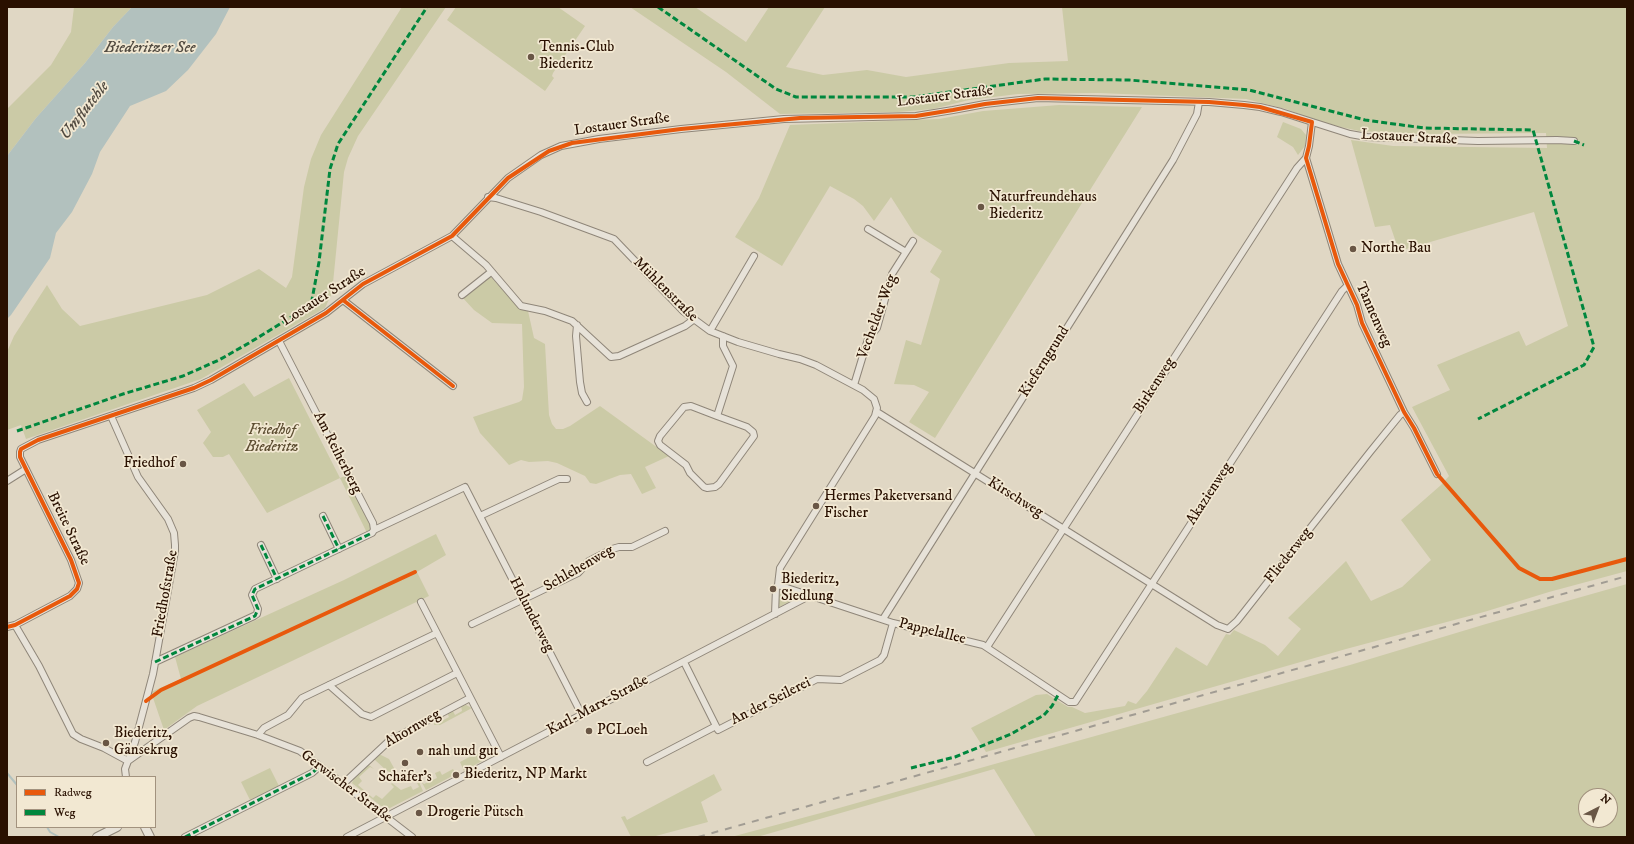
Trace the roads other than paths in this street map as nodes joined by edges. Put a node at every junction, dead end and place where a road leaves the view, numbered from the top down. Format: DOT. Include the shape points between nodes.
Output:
graph roads {
  1 [pos="1199,102"];
  2 [pos="1312,122"];
  3 [pos="1574,141"];
  4 [pos="1306,158"];
  5 [pos="488,197"];
  6 [pos="868,229"];
  7 [pos="452,236"];
  8 [pos="913,241"];
  9 [pos="906,252"];
  10 [pos="754,256"];
  11 [pos="491,272"];
  12 [pos="1347,286"];
  13 [pos="462,295"];
  14 [pos="342,300"];
  15 [pos="693,320"];
  16 [pos="577,325"];
  17 [pos="710,331"];
  18 [pos="723,336"];
  19 [pos="279,340"];
  20 [pos="854,385"];
  21 [pos="453,386"];
  22 [pos="587,402"];
  23 [pos="877,412"];
  24 [pos="1404,412"];
  25 [pos="111,416"];
  26 [pos="717,416"];
  27 [pos="20,451"];
  28 [pos="26,469"];
  29 [pos="975,473"];
  30 [pos="1437,474"];
  31 [pos="566,479"];
  32 [pos="7,481"];
  33 [pos="323,516"];
  34 [pos="480,516"];
  35 [pos="1064,528"];
  36 [pos="374,530"];
  37 [pos="665,531"];
  38 [pos="261,545"];
  39 [pos="339,549"];
  40 [pos="277,578"];
  41 [pos="1153,584"];
  42 [pos="778,585"];
  43 [pos="809,596"];
  44 [pos="523,600"];
  45 [pos="421,602"];
  46 [pos="774,614"];
  47 [pos="883,619"];
  48 [pos="893,623"];
  49 [pos="472,624"];
  50 [pos="15,625"];
  51 [pos="7,627"];
  52 [pos="436,633"];
  53 [pos="987,647"];
  54 [pos="155,662"];
  55 [pos="684,662"];
  56 [pos="457,673"];
  57 [pos="329,685"];
  58 [pos="470,698"];
  59 [pos="1074,703"];
  60 [pos="582,715"];
  61 [pos="716,726"];
  62 [pos="258,735"];
  63 [pos="501,756"];
  64 [pos="128,761"];
  65 [pos="647,762"];
  66 [pos="320,766"];
  67 [pos="126,776"];
  68 [pos="344,784"];
  69 [pos="386,817"];
  70 [pos="115,828"];
  71 [pos="146,828"];
  72 [pos="97,837"];
  73 [pos="150,837"];
  74 [pos="185,837"];
  75 [pos="347,837"];
  76 [pos="412,837"];
  1 -- 2 [label="street, Lostauer Straße" via="1260,107"];
  1 -- 5 [label="street, Lostauer Straße" via="1038,98 916,116 784,119 599,139 572,143 545,153 508,178"];
  1 -- 29 [label="street, Kieferngrund" via="1197,114 1173,160"];
  2 -- 3 [label="street, Lostauer Straße" via="1367,137"];
  2 -- 4 [label="street, Birkenweg"];
  4 -- 12 [label="street, Tannenweg"];
  4 -- 35 [label="street, Birkenweg" via="1297,168"];
  5 -- 7 [label="street, Lostauer Straße"];
  5 -- 15 [label="street, Mühlenstraße" via="547,214 614,239"];
  6 -- 9 [label="street"];
  7 -- 11 [label="street"];
  7 -- 14 [label="street, Lostauer Straße" via="363,284"];
  8 -- 9 [label="street, Vechelder Weg"];
  9 -- 20 [label="street, Vechelder Weg" via="892,274 877,328 868,339"];
  10 -- 17 [label="street"];
  11 -- 13 [label="street"];
  11 -- 16 [label="street" via="521,306 556,314"];
  12 -- 24 [label="street, Tannenweg"];
  12 -- 41 [label="street, Akazienweg"];
  14 -- 19 [label="street, Lostauer Straße"];
  14 -- 21 [label="street"];
  15 -- 16 [label="street" via="616,357 607,354"];
  15 -- 17 [label="street, Mühlenstraße"];
  16 -- 22 [label="street" via="580,382 582,394"];
  17 -- 18 [label="street, Mühlenstraße"];
  18 -- 20 [label="street, Mühlenstraße" via="800,359"];
  18 -- 26 [label="street" via="723,346 733,366"];
  19 -- 25 [label="street, Lostauer Straße" via="203,384"];
  19 -- 36 [label="street, Am Reiherberg"];
  20 -- 23 [label="street, Mühlenstraße" via="874,399"];
  23 -- 29 [label="street, Kirschweg"];
  23 -- 42 [label="street" via="783,563"];
  24 -- 30 [label="street, Tannenweg"];
  24 -- 41 [label="street, Fliederweg" via="1233,627 1228,629 1217,625"];
  25 -- 27 [label="street, Lostauer Straße" via="38,440"];
  25 -- 54 [label="street, Friedhofstraße" via="132,464 144,486 168,519 175,539 176,551"];
  26 -- 26 [label="street" via="747,427 754,436 719,484 708,488 704,487 686,465 658,441 681,410 687,406"];
  27 -- 28 [label="street, Breite Straße"];
  28 -- 32 [label="street"];
  28 -- 50 [label="street, Breite Straße" via="71,560 79,583 70,596"];
  29 -- 35 [label="street, Kirschweg"];
  29 -- 47 [label="street, Kieferngrund"];
  31 -- 34 [label="street" via="559,479"];
  33 -- 39 [label="street"];
  34 -- 36 [label="street, Holunderweg" via="465,487"];
  34 -- 44 [label="street, Holunderweg"];
  35 -- 41 [label="street, Kirschweg"];
  35 -- 53 [label="street, Birkenweg"];
  36 -- 39 [label="street"];
  37 -- 44 [label="street, Schlehenweg" via="632,547 612,548 589,561 578,573"];
  38 -- 40 [label="street"];
  39 -- 40 [label="street"];
  40 -- 54 [label="street" via="253,591 252,596 258,609 256,616"];
  41 -- 59 [label="street, Akazienweg"];
  42 -- 43 [label="street, Pappelallee"];
  42 -- 46 [label="street"];
  43 -- 46 [label="street, Karl-Marx-Straße"];
  43 -- 47 [label="street, Pappelallee" via="816,596"];
  44 -- 49 [label="street, Schlehenweg"];
  44 -- 60 [label="street, Holunderweg"];
  45 -- 52 [label="street"];
  46 -- 55 [label="street, Karl-Marx-Straße"];
  47 -- 48 [label="street, Pappelallee"];
  48 -- 53 [label="street, Pappelallee"];
  48 -- 61 [label="street, An der Seilerei" via="884,656 880,660 841,680 817,679 718,730"];
  50 -- 51 [label="street, Breite Straße"];
  50 -- 64 [label="street" via="73,734"];
  52 -- 56 [label="street"];
  52 -- 57 [label="street"];
  53 -- 59 [label="street, Pappelallee"];
  54 -- 64 [label="street, Friedhofstraße"];
  55 -- 60 [label="street, Karl-Marx-Straße"];
  55 -- 61 [label="street, An der Seilerei"];
  56 -- 57 [label="street, Ahornweg" via="371,717 362,714"];
  56 -- 58 [label="street"];
  57 -- 62 [label="street" via="299,700 288,715 264,728"];
  58 -- 63 [label="street"];
  58 -- 68 [label="street, Ahornweg" via="388,741"];
  60 -- 63 [label="street, Karl-Marx-Straße"];
  61 -- 65 [label="street, An der Seilerei"];
  62 -- 64 [label="street, Gerwischer Straße" via="194,716"];
  62 -- 66 [label="street, Gerwischer Straße" via="297,749"];
  63 -- 69 [label="street, Karl-Marx-Straße"];
  64 -- 67 [label="street, Friedhofstraße"];
  66 -- 68 [label="street, Gerwischer Straße"];
  66 -- 74 [label="street" via="312,773"];
  68 -- 69 [label="street, Gerwischer Straße"];
  69 -- 75 [label="street, Karl-Marx-Straße"];
  69 -- 76 [label="street, Gerwischer Straße"];
  70 -- 72 [label="street"];
  71 -- 73 [label="street"];
}
